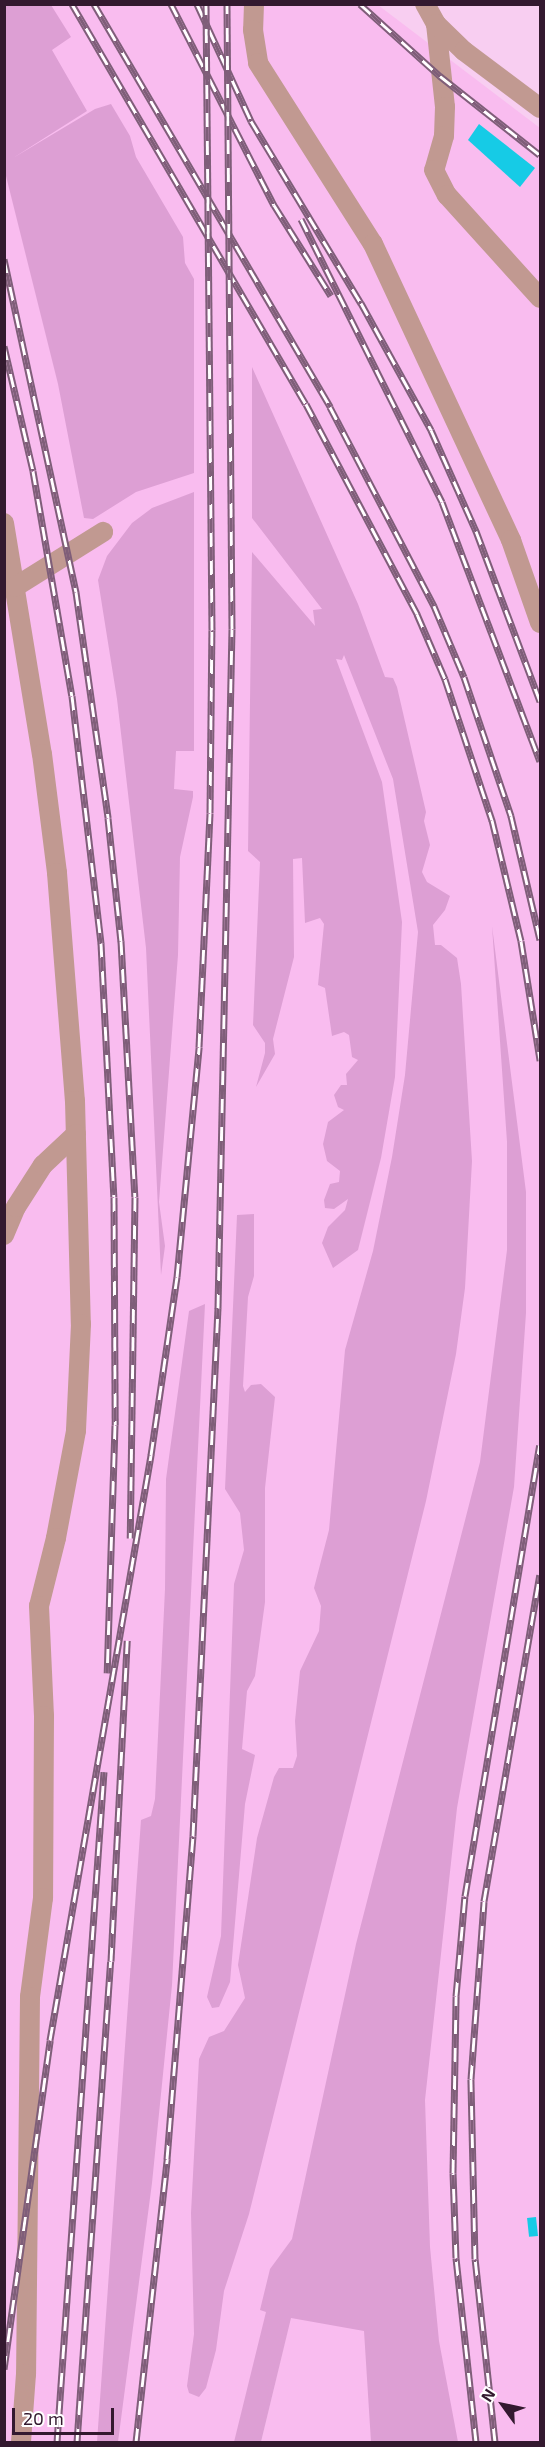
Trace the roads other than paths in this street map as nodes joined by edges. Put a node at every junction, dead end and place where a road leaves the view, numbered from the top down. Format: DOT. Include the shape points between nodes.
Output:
graph roads {
  1 [pos="254,4"];
  2 [pos="425,4"];
  3 [pos="436,24"];
  4 [pos="540,108"];
  5 [pos="540,298"];
  6 [pos="4,523"];
  7 [pos="103,532"];
  8 [pos="15,587"];
  9 [pos="540,623"];
  10 [pos="76,1134"];
  11 [pos="4,1235"];
  12 [pos="21,2442"];
  1 -- 9 [label="lane" via="258,63 373,244 511,540"];
  2 -- 3 [label="lane"];
  3 -- 4 [label="lane" via="464,51"];
  3 -- 5 [label="lane" via="445,107 444,136 434,171 465,216"];
  6 -- 8 [label="lane"];
  7 -- 8 [label="lane"];
  8 -- 10 [label="lane" via="57,873"];
  10 -- 11 [label="lane" via="44,1166 16,1207"];
  10 -- 12 [label="lane" via="81,1324 76,1431 39,1605 44,1716 43,1898 30,1997 26,2374"];
}
